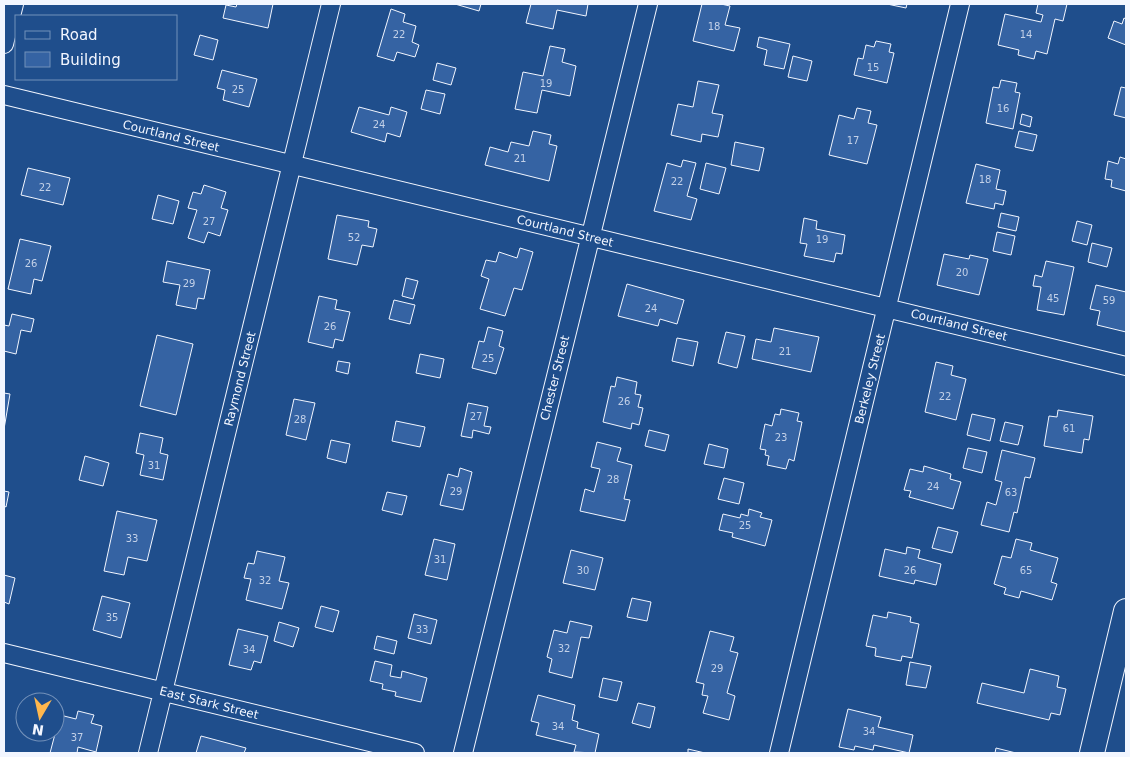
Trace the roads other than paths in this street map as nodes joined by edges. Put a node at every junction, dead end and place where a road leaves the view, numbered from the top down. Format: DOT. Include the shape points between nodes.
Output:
graph roads {
  1 [pos="14,4"];
  2 [pos="331,4"];
  3 [pos="648,4"];
  4 [pos="960,4"];
  5 [pos="4,44"];
  6 [pos="4,95"];
  7 [pos="292,166"];
  8 [pos="590,237"];
  9 [pos="887,308"];
  10 [pos="1126,366"];
  11 [pos="1126,611"];
  12 [pos="4,653"];
  13 [pos="1121,653"];
  14 [pos="162,692"];
  15 [pos="148,753"];
  16 [pos="415,753"];
  17 [pos="463,753"];
  18 [pos="779,753"];
  19 [pos="1092,753"];
  1 -- 5 [label="street"];
  2 -- 7 [label="street, Raymond Street"];
  3 -- 8 [label="street, Chester Street"];
  4 -- 9 [label="street, Berkeley Street"];
  6 -- 7 [label="street, Courtland Street"];
  7 -- 8 [label="street, Courtland Street"];
  7 -- 14 [label="street, Raymond Street"];
  8 -- 9 [label="street, Courtland Street"];
  8 -- 17 [label="street, Chester Street"];
  9 -- 10 [label="street, Courtland Street"];
  9 -- 18 [label="street, Berkeley Street"];
  11 -- 13 [label="main road"];
  12 -- 14 [label="street, East Stark Street"];
  13 -- 19 [label="main road"];
  14 -- 15 [label="street, Raymond Street"];
  14 -- 16 [label="street, East Stark Street"];
}
